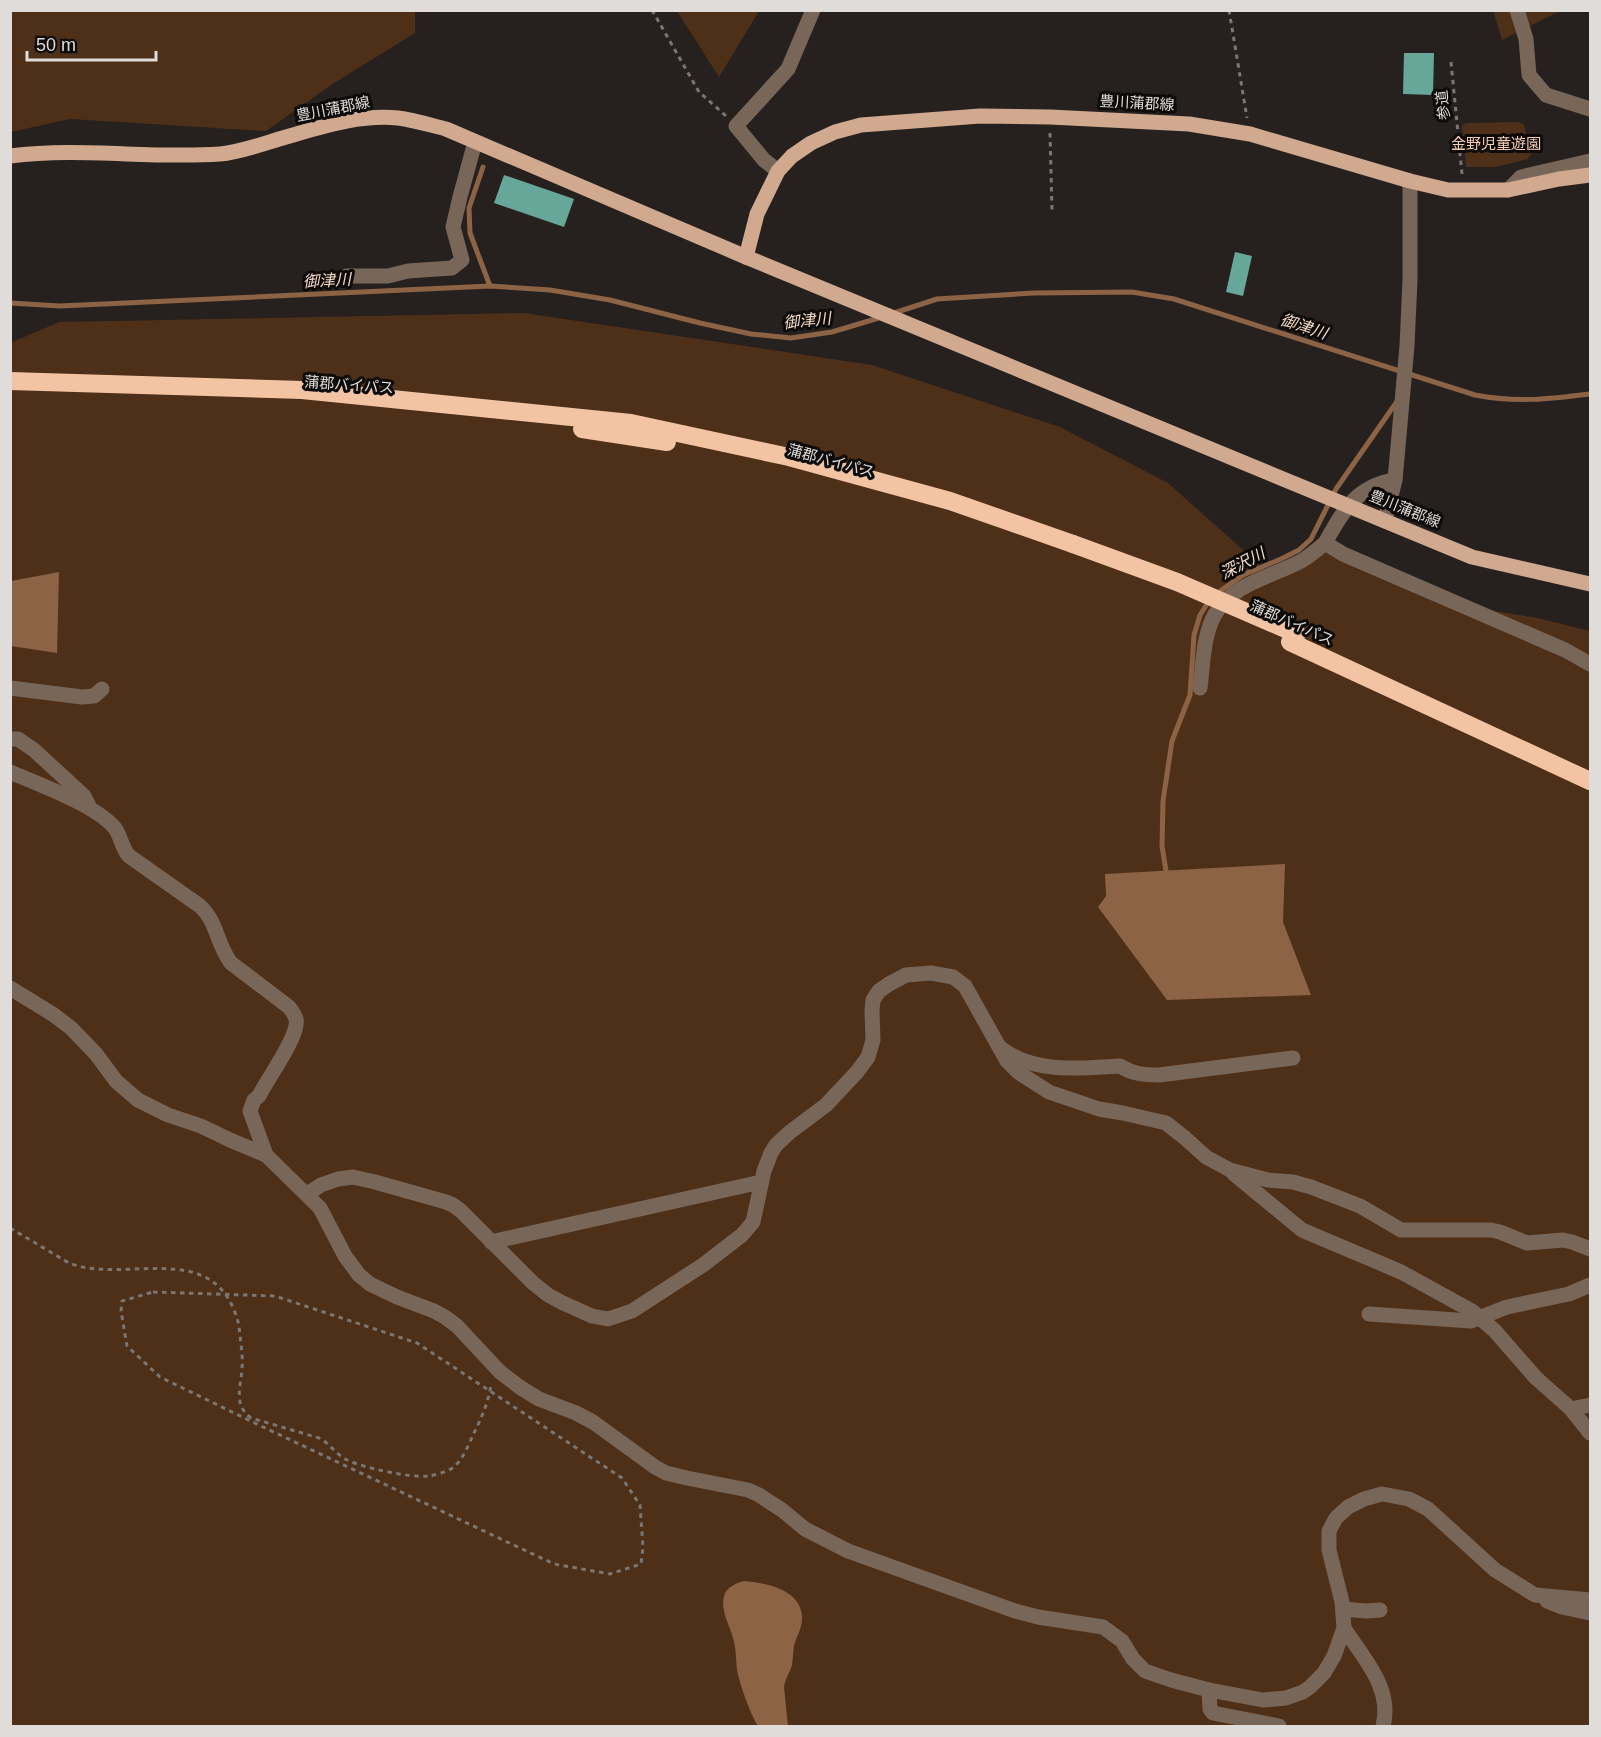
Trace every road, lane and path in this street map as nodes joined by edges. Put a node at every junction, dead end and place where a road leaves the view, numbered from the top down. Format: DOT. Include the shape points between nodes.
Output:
graph roads {
  1 [pos="652,10"];
  2 [pos="813,10"];
  3 [pos="1228,10"];
  4 [pos="1517,10"];
  5 [pos="1451,63"];
  6 [pos="1590,108"];
  7 [pos="1050,117"];
  8 [pos="736,126"];
  9 [pos="1250,134"];
  10 [pos="476,142"];
  11 [pos="10,156"];
  12 [pos="1590,161"];
  13 [pos="778,171"];
  14 [pos="1590,176"];
  15 [pos="1463,180"];
  16 [pos="1410,182"];
  17 [pos="1508,190"];
  18 [pos="1052,211"];
  19 [pos="746,257"];
  20 [pos="346,276"];
  21 [pos="10,381"];
  22 [pos="10,389"];
  23 [pos="1395,480"];
  24 [pos="1386,516"];
  25 [pos="1325,543"];
  26 [pos="1072,548"];
  27 [pos="1590,584"];
  28 [pos="1294,638"];
  29 [pos="1590,664"];
  30 [pos="10,688"];
  31 [pos="1200,688"];
  32 [pos="102,689"];
  33 [pos="10,739"];
  34 [pos="1590,769"];
  35 [pos="10,772"];
  36 [pos="1590,781"];
  37 [pos="92,811"];
  38 [pos="10,988"];
  39 [pos="997,1045"];
  40 [pos="1293,1058"];
  41 [pos="266,1155"];
  42 [pos="1230,1170"];
  43 [pos="761,1182"];
  44 [pos="307,1194"];
  45 [pos="10,1228"];
  46 [pos="491,1242"];
  47 [pos="1590,1250"];
  48 [pos="1590,1285"];
  49 [pos="227,1295"];
  50 [pos="1369,1314"];
  51 [pos="1480,1318"];
  52 [pos="491,1382"];
  53 [pos="490,1391"];
  54 [pos="1590,1405"];
  55 [pos="1571,1409"];
  56 [pos="1590,1433"];
  57 [pos="1535,1595"];
  58 [pos="1590,1600"];
  59 [pos="1343,1609"];
  60 [pos="1380,1610"];
  61 [pos="1590,1613"];
  62 [pos="1344,1628"];
  63 [pos="1209,1690"];
  64 [pos="1279,1726"];
  65 [pos="1383,1726"];
  1 -- 8 [label="path" via="699,92"];
  2 -- 8 [label="street" via="788,69"];
  3 -- 9 [label="path"];
  4 -- 6 [label="street" via="1526,39 1529,75 1546,95"];
  5 -- 15 [label="path, 参道"];
  7 -- 9 [label="main road, 豊川蒲郡線" via="1189,124"];
  7 -- 13 [label="main road, 豊川蒲郡線" via="980,116 861,125 811,143"];
  7 -- 18 [label="path"];
  8 -- 13 [label="street"];
  9 -- 16 [label="main road, 豊川蒲郡線"];
  10 -- 11 [label="main road, 豊川蒲郡線" via="418,121 371,118 320,127 223,154 76,151"];
  10 -- 19 [label="main road, 豊川蒲郡線"];
  10 -- 20 [label="street" via="453,227 462,260 452,268 388,276"];
  12 -- 17 [label="street" via="1521,177"];
  13 -- 19 [label="main road, 豊川蒲郡線" via="757,214"];
  14 -- 17 [label="main road, 豊川蒲郡線"];
  16 -- 17 [label="main road, 豊川蒲郡線" via="1448,190"];
  16 -- 23 [label="street" via="1407,346"];
  19 -- 27 [label="main road, 豊川蒲郡線" via="1472,557"];
  21 -- 26 [label="highway, 蒲郡バイパス" via="302,390 631,423 801,460 950,501"];
  22 -- 26 [label="highway, 蒲郡バイパス" via="225,395 385,405 517,419 680,444 774,464"];
  23 -- 24 [label="street"];
  23 -- 25 [label="street" via="1380,483 1351,502"];
  25 -- 29 [label="street"];
  25 -- 31 [label="street" via="1303,560 1245,586 1222,604 1205,642"];
  26 -- 28 [label="highway, 蒲郡バイパス"];
  28 -- 34 [label="highway, 蒲郡バイパス"];
  28 -- 36 [label="highway, 蒲郡バイパス"];
  30 -- 32 [label="street" via="82,697 94,696"];
  33 -- 37 [label="street" via="18,739 34,750 84,796"];
  35 -- 37 [label="street"];
  37 -- 41 [label="street" via="116,830 129,856 207,913 225,956 289,1007 297,1020 293,1036 250,1111"];
  38 -- 41 [label="street" via="71,1028 116,1081 138,1100"];
  39 -- 40 [label="street" via="1033,1063 1057,1067 1120,1066 1142,1075"];
  39 -- 42 [label="street" via="1018,1072 1039,1087 1099,1109 1166,1123 1206,1157"];
  39 -- 43 [label="street" via="965,986 953,977 920,973 889,984 873,1000 873,1040 863,1065 826,1105 776,1145"];
  41 -- 44 [label="street"];
  42 -- 47 [label="street" via="1311,1187 1360,1206 1401,1230 1491,1230 1527,1243 1563,1240"];
  42 -- 51 [label="street" via="1302,1230 1401,1272 1450,1297"];
  43 -- 46 [label="street"];
  43 -- 46 [label="street" via="753,1222 742,1235 632,1311 608,1319 576,1310 548,1295"];
  44 -- 46 [label="street" via="345,1177 368,1180 453,1205"];
  44 -- 63 [label="street" via="320,1208 345,1256 370,1284 445,1317 521,1388 593,1422 655,1467 710,1484 748,1490 806,1529 848,1551 950,1589 1038,1617 1103,1627 1122,1641 1145,1671"];
  45 -- 49 [label="path" via="78,1267 189,1270 219,1285"];
  48 -- 51 [label="street"];
  49 -- 53 [label="path" via="275,1296 417,1343"];
  49 -- 53 [label="path" via="239,1321 239,1402 246,1415 326,1441 349,1461 426,1476 451,1469 480,1421"];
  49 -- 53 [label="path" via="153,1292 122,1301 127,1346 160,1377 554,1564 610,1574 641,1564 640,1505 622,1478"];
  50 -- 51 [label="street" via="1471,1321"];
  51 -- 55 [label="street"];
  52 -- 53 [label="path"];
  54 -- 55 [label="street"];
  55 -- 56 [label="street"];
  57 -- 58 [label="street"];
  57 -- 59 [label="street" via="1496,1570 1428,1509 1409,1499 1382,1494 1348,1507 1329,1531 1329,1550"];
  57 -- 61 [label="street" via="1562,1607"];
  59 -- 60 [label="street"];
  59 -- 62 [label="street"];
  62 -- 63 [label="street" via="1324,1673 1303,1692 1275,1700"];
  62 -- 65 [label="street" via="1382,1691"];
  63 -- 64 [label="street" via="1210,1709 1214,1713"];
}
